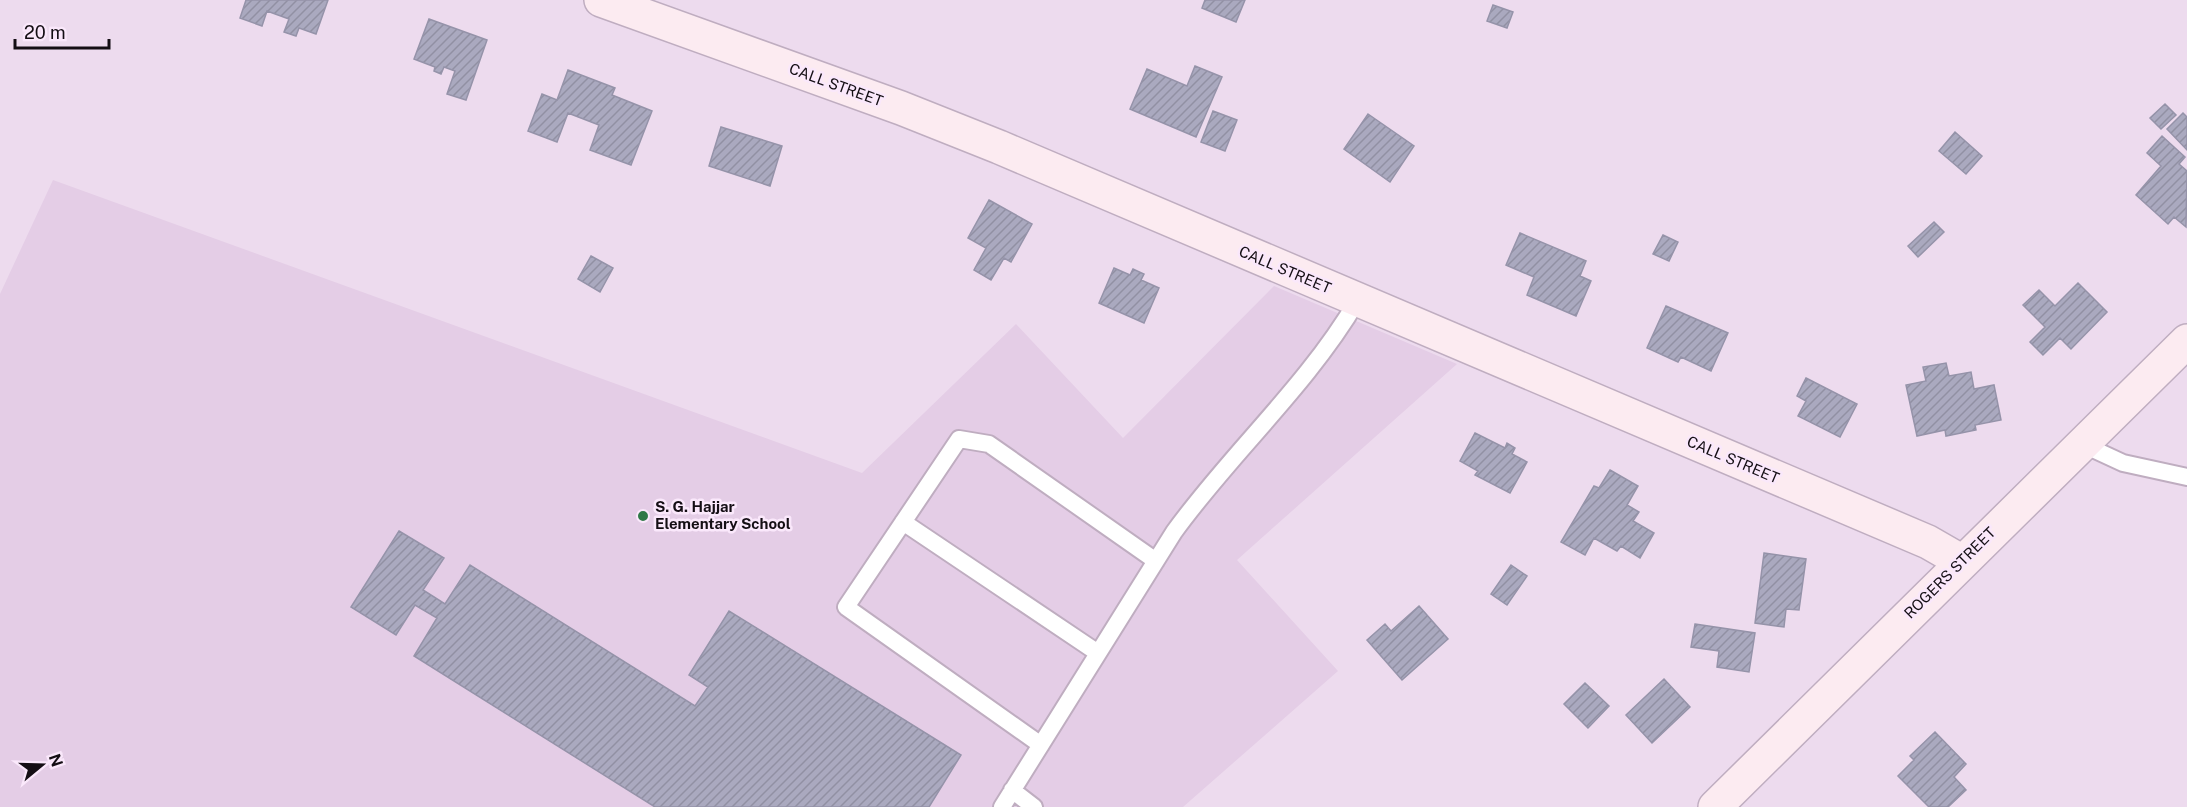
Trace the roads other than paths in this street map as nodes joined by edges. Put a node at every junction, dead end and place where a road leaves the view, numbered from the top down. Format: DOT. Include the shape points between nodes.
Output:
graph roads {
  1 [pos="601,0"];
  2 [pos="1357,301"];
  3 [pos="2187,341"];
  4 [pos="2082,444"];
  5 [pos="2187,477"];
  6 [pos="903,522"];
  7 [pos="1156,561"];
  8 [pos="1962,561"];
  9 [pos="1098,653"];
  10 [pos="1041,745"];
  11 [pos="1012,790"];
  12 [pos="1002,807"];
  13 [pos="1034,807"];
  14 [pos="1715,807"];
  1 -- 2 [label="street, CALL STREET" via="999,147"];
  2 -- 7 [label="lane" via="1324,351 1198,499"];
  2 -- 8 [label="street, CALL STREET" via="1928,542"];
  3 -- 4 [label="street, ROGERS STREET"];
  4 -- 5 [label="lane" via="2123,463"];
  4 -- 8 [label="street, ROGERS STREET"];
  6 -- 7 [label="lane" via="959,439 989,444"];
  6 -- 9 [label="lane"];
  6 -- 10 [label="lane" via="846,607"];
  7 -- 9 [label="lane"];
  8 -- 14 [label="street, ROGERS STREET"];
  9 -- 10 [label="lane"];
  10 -- 11 [label="lane"];
  11 -- 12 [label="lane"];
  11 -- 13 [label="lane"];
}
